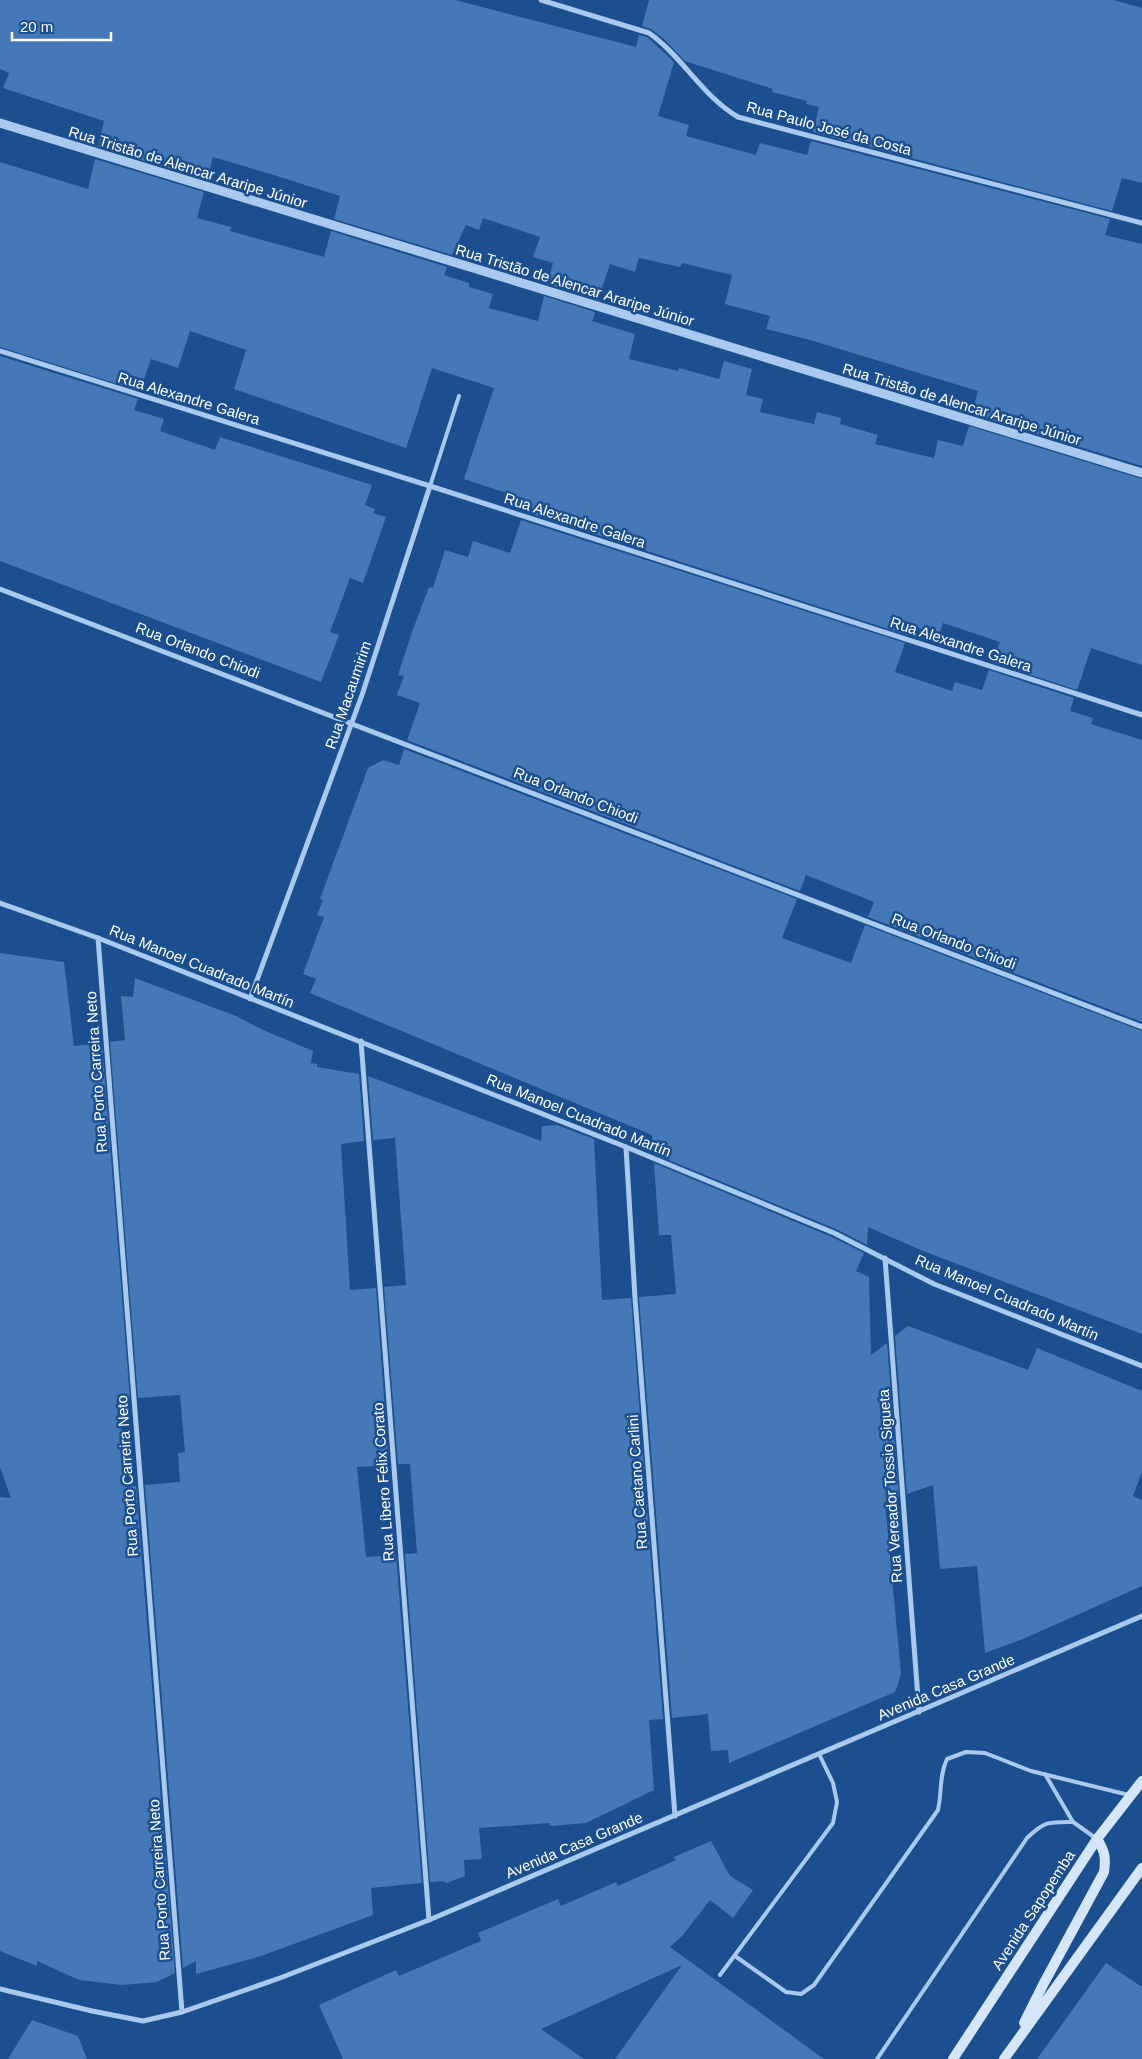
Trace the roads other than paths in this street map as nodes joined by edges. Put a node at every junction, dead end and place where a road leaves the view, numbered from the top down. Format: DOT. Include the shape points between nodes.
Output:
graph roads {
  1 [pos="540,0"];
  2 [pos="560,2"];
  3 [pos="0,123"];
  4 [pos="1142,223"];
  5 [pos="0,351"];
  6 [pos="459,396"];
  7 [pos="1142,474"];
  8 [pos="430,486"];
  9 [pos="0,589"];
  10 [pos="1142,716"];
  11 [pos="352,723"];
  12 [pos="0,903"];
  13 [pos="98,938"];
  14 [pos="250,999"];
  15 [pos="1142,1027"];
  16 [pos="361,1041"];
  17 [pos="626,1147"];
  18 [pos="885,1258"];
  19 [pos="1142,1366"];
  20 [pos="1142,1616"];
  21 [pos="920,1712"];
  22 [pos="819,1754"];
  23 [pos="1044,1774"];
  24 [pos="1142,1781"];
  25 [pos="1131,1795"];
  26 [pos="675,1816"];
  27 [pos="1073,1822"];
  28 [pos="1097,1839"];
  29 [pos="1142,1868"];
  30 [pos="429,1920"];
  31 [pos="734,1956"];
  32 [pos="720,1975"];
  33 [pos="0,1989"];
  34 [pos="182,2012"];
  35 [pos="1013,2046"];
  36 [pos="877,2059"];
  37 [pos="953,2059"];
  38 [pos="1004,2059"];
  1 -- 2 [label="street, Rua Paulo José da Costa"];
  2 -- 4 [label="street, Rua Paulo José da Costa" via="649,33 664,44 722,108 738,118"];
  3 -- 7 [label="street, Rua Tristão de Alencar Araripe Júnior"];
  5 -- 8 [label="street, Rua Alexandre Galera"];
  6 -- 8 [label="lane, Rua Macaumirim"];
  8 -- 10 [label="street, Rua Alexandre Galera"];
  8 -- 11 [label="street, Rua Macaumirim"];
  9 -- 11 [label="street, Rua Orlando Chiodi"];
  11 -- 14 [label="street, Rua Macaumirim"];
  11 -- 15 [label="street, Rua Orlando Chiodi"];
  12 -- 13 [label="street, Rua Manoel Cuadrado Martín"];
  13 -- 14 [label="street, Rua Manoel Cuadrado Martín"];
  13 -- 34 [label="street, Rua Porto Carreira Neto"];
  14 -- 16 [label="street, Rua Manoel Cuadrado Martín"];
  16 -- 17 [label="street, Rua Manoel Cuadrado Martín"];
  16 -- 30 [label="street, Rua Líbero Félix Corato"];
  17 -- 18 [label="street, Rua Manoel Cuadrado Martín" via="834,1233"];
  17 -- 26 [label="street, Rua Caetano Carlini"];
  18 -- 19 [label="street, Rua Manoel Cuadrado Martín" via="934,1284"];
  18 -- 21 [label="street, Rua Vereador Tossio Sigueta"];
  20 -- 21 [label="street, Avenida Casa Grande"];
  21 -- 22 [label="street, Avenida Casa Grande"];
  22 -- 26 [label="street, Avenida Casa Grande"];
  22 -- 31 [label="lane" via="833,1783 837,1802 834,1823"];
  23 -- 25 [label="lane"];
  23 -- 27 [label="lane"];
  23 -- 31 [label="lane" via="985,1753 966,1752 947,1759 941,1773 942,1792 938,1810 814,1985 801,1994 786,1992"];
  24 -- 25 [label="main road, Avenida Sapopemba"];
  25 -- 28 [label="main road, Avenida Sapopemba"];
  26 -- 30 [label="street, Avenida Casa Grande"];
  27 -- 28 [label="lane"];
  27 -- 36 [label="lane" via="1040,1825 1027,1838"];
  28 -- 35 [label="main road" via="1104,1848 1104,1872"];
  28 -- 37 [label="main road, Avenida Sapopemba"];
  29 -- 35 [label="main road"];
  30 -- 34 [label="street, Avenida Casa Grande"];
  31 -- 32 [label="lane"];
  33 -- 34 [label="street, Avenida Casa Grande" via="143,2021"];
  35 -- 38 [label="main road"];
}
